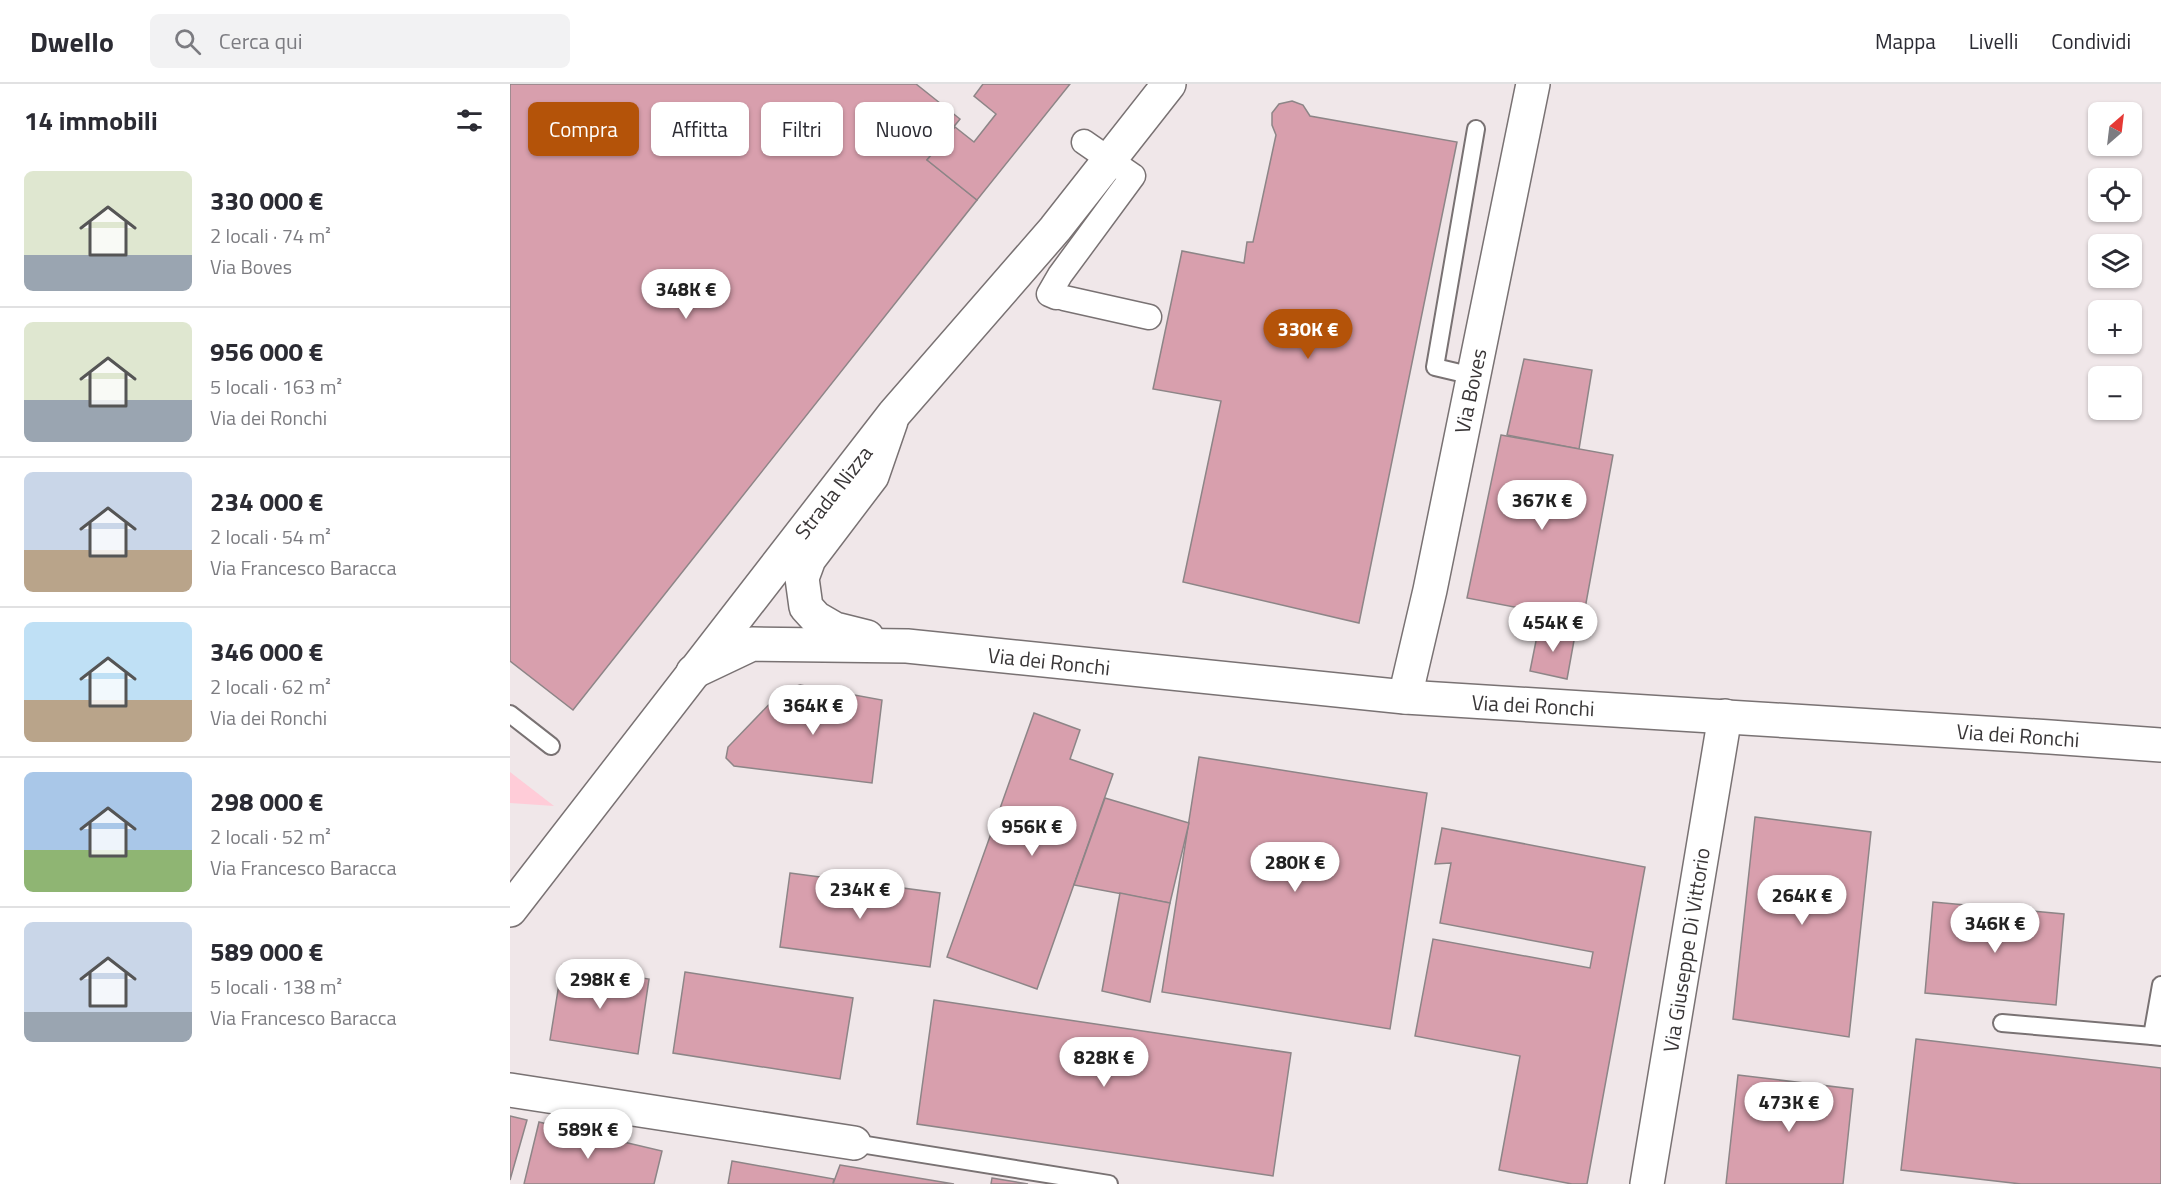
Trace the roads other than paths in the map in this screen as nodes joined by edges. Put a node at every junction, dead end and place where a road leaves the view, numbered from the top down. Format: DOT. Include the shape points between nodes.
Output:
graph roads {
  1 [pos="1169,84"];
  2 [pos="1533,84"];
  3 [pos="1476,129"];
  4 [pos="1096,151"];
  5 [pos="1149,317"];
  6 [pos="1473,376"];
  7 [pos="894,414"];
  8 [pos="907,646"];
  9 [pos="693,672"];
  10 [pos="1404,697"];
  11 [pos="510,714"];
  12 [pos="1725,716"];
  13 [pos="551,746"];
  14 [pos="2161,746"];
  15 [pos="510,910"];
  16 [pos="2161,985"];
  17 [pos="2002,1023"];
  18 [pos="2156,1036"];
  19 [pos="510,1090"];
  20 [pos="854,1143"];
  21 [pos="1109,1184"];
  22 [pos="1647,1184"];
  1 -- 4 [label="street, Strada Nizza"];
  2 -- 6 [label="street, Via Boves"];
  3 -- 6 [label="lane" via="1435,368"];
  4 -- 5 [label="street" via="1133,176 1049,294"];
  4 -- 7 [label="street, Strada Nizza" via="1055,229"];
  6 -- 10 [label="street, Via Boves"];
  7 -- 8 [label="street, Via dei Ronchi" via="872,476 809,559 802,592 806,607 835,629"];
  7 -- 9 [label="street, Strada Nizza"];
  8 -- 9 [label="street, Via dei Ronchi" via="752,644"];
  8 -- 10 [label="street, Via dei Ronchi"];
  9 -- 15 [label="street, Strada Nizza"];
  10 -- 12 [label="street, Via dei Ronchi"];
  11 -- 13 [label="lane"];
  12 -- 14 [label="street, Via dei Ronchi"];
  12 -- 22 [label="street, Via Giuseppe Di Vittorio"];
  16 -- 18 [label="lane"];
  17 -- 18 [label="lane"];
  19 -- 20 [label="street"];
  20 -- 21 [label="lane"];
}
